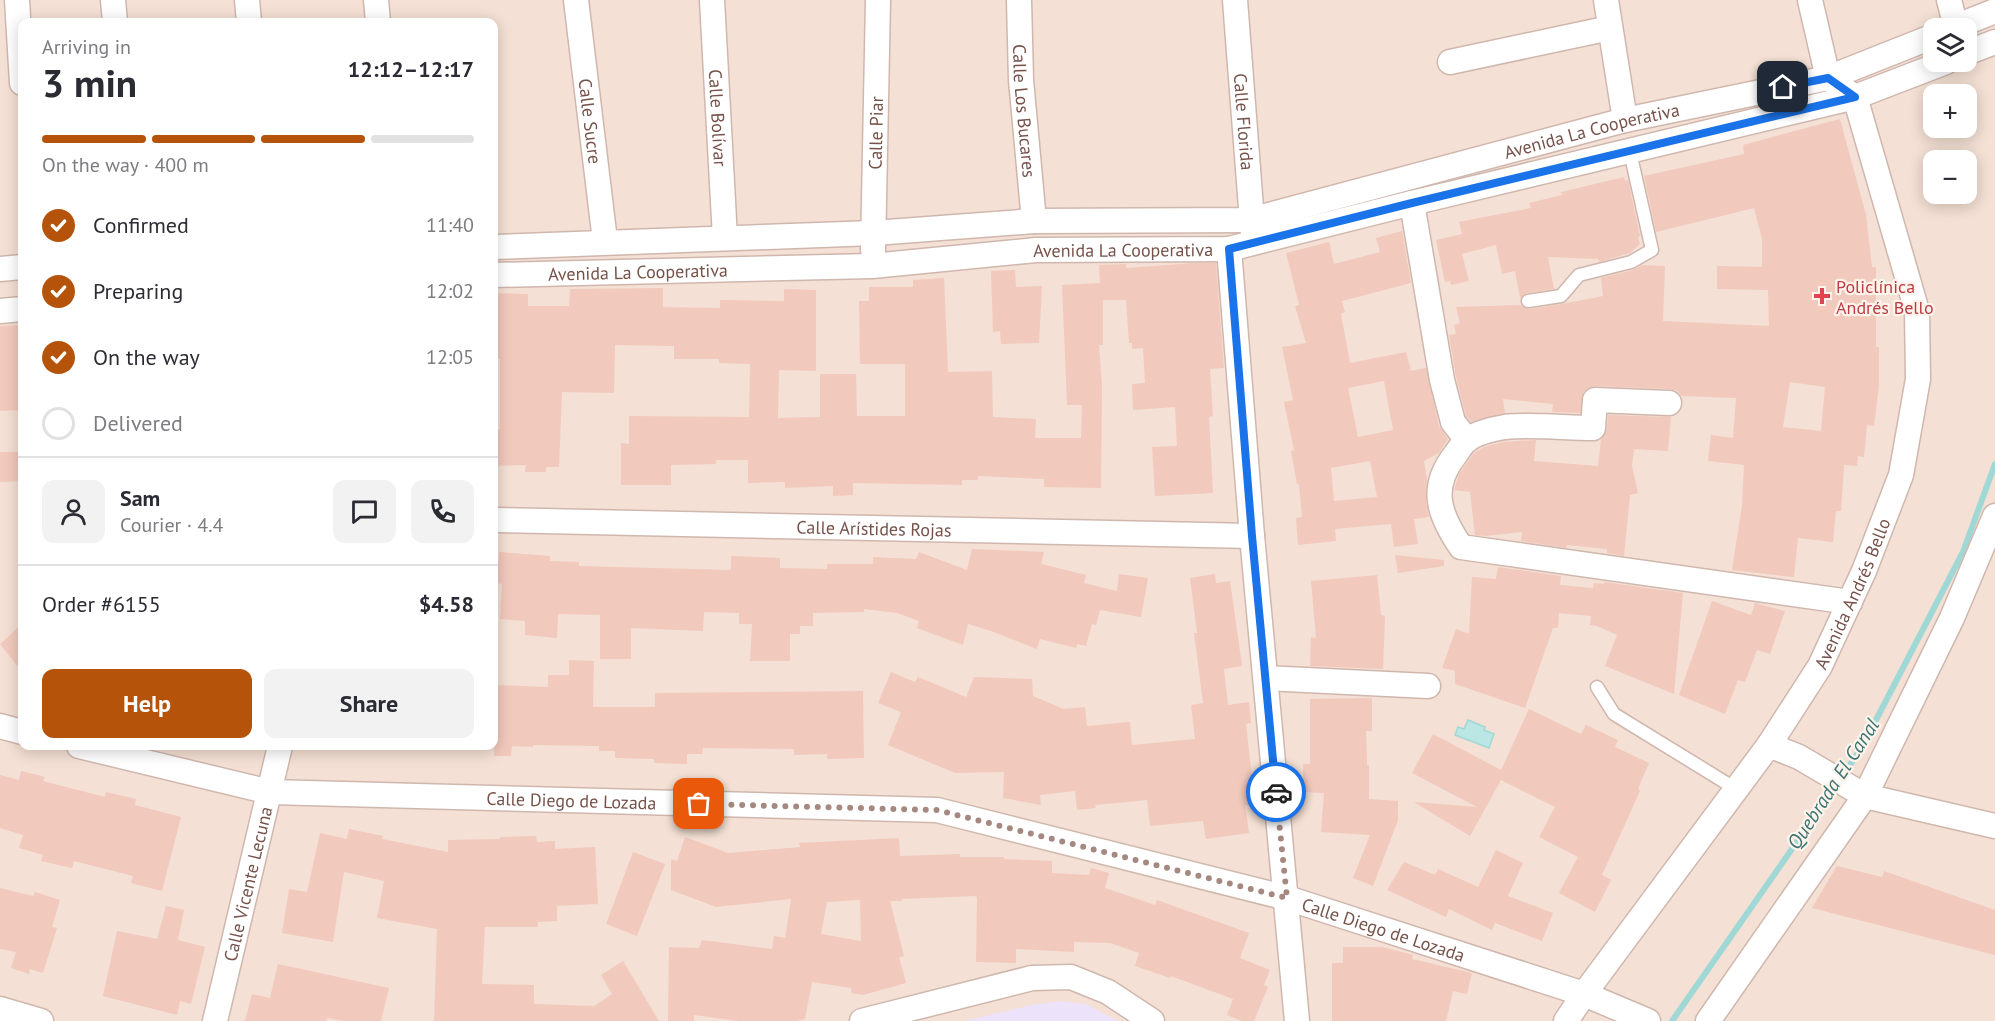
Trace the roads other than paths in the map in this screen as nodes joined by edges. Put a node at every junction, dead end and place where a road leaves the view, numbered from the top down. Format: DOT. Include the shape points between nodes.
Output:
graph roads {
  1 [pos="17,0"];
  2 [pos="113,0"];
  3 [pos="248,0"];
  4 [pos="376,0"];
  5 [pos="576,0"];
  6 [pos="712,0"];
  7 [pos="878,0"];
  8 [pos="1019,0"];
  9 [pos="1235,0"];
  10 [pos="1606,0"];
  11 [pos="1810,0"];
  12 [pos="1949,0"];
  13 [pos="1995,11"];
  14 [pos="18,18"];
  15 [pos="115,18"];
  16 [pos="249,18"];
  17 [pos="378,18"];
  18 [pos="1948,18"];
  19 [pos="1977,18"];
  20 [pos="1610,28"];
  21 [pos="1923,40"];
  22 [pos="1995,42"];
  23 [pos="1977,49"];
  24 [pos="1450,62"];
  25 [pos="1923,71"];
  26 [pos="1828,78"];
  27 [pos="1855,97"];
  28 [pos="1625,120"];
  29 [pos="1630,152"];
  30 [pos="1412,203"];
  31 [pos="1034,221"];
  32 [pos="1252,231"];
  33 [pos="874,233"];
  34 [pos="725,238"];
  35 [pos="605,241"];
  36 [pos="498,247"];
  37 [pos="1229,249"];
  38 [pos="872,266"];
  39 [pos="18,267"];
  40 [pos="0,269"];
  41 [pos="498,275"];
  42 [pos="1528,301"];
  43 [pos="18,309"];
  44 [pos="0,311"];
  45 [pos="1669,403"];
  46 [pos="1467,440"];
  47 [pos="1995,516"];
  48 [pos="498,520"];
  49 [pos="1252,536"];
  50 [pos="1850,602"];
  51 [pos="1266,678"];
  52 [pos="1428,686"];
  53 [pos="1597,687"];
  54 [pos="0,726"];
  55 [pos="18,731"];
  56 [pos="1769,745"];
  57 [pos="102,750"];
  58 [pos="279,750"];
  59 [pos="1736,789"];
  60 [pos="270,792"];
  61 [pos="1865,796"];
  62 [pos="1995,825"];
  63 [pos="1287,898"];
  64 [pos="1584,994"];
  65 [pos="0,1010"];
  66 [pos="41,1021"];
  67 [pos="215,1021"];
  68 [pos="862,1021"];
  69 [pos="1152,1021"];
  70 [pos="1297,1021"];
  71 [pos="1566,1021"];
  72 [pos="1648,1021"];
  73 [pos="1708,1021"];
  1 -- 14 [label="street"];
  2 -- 15 [label="street"];
  3 -- 16 [label="street"];
  4 -- 17 [label="street"];
  5 -- 35 [label="street, Calle Sucre"];
  6 -- 34 [label="street, Calle Bolívar"];
  7 -- 33 [label="street, Calle Piar"];
  8 -- 31 [label="street, Calle Los Bucares" via="1021,80"];
  9 -- 32 [label="street, Calle Florida"];
  10 -- 20 [label="street"];
  11 -- 26 [label="street"];
  12 -- 18 [label="street"];
  13 -- 19 [label="street, Avenida La Cooperativa"];
  20 -- 24 [label="street"];
  20 -- 28 [label="street"];
  21 -- 26 [label="street, Avenida La Cooperativa"];
  22 -- 23 [label="street"];
  25 -- 27 [label="street, Avenida La Cooperativa"];
  26 -- 27 [label="street"];
  26 -- 28 [label="street, Avenida La Cooperativa"];
  27 -- 29 [label="street, Avenida La Cooperativa"];
  27 -- 50 [label="street, Avenida Andrés Bello" via="1917,311 1918,379 1901,475"];
  28 -- 32 [label="street, Avenida La Cooperativa"];
  29 -- 30 [label="street, Avenida La Cooperativa"];
  29 -- 42 [label="lane" via="1653,250 1631,262 1579,275 1561,296"];
  30 -- 32 [label="street, Avenida La Cooperativa"];
  30 -- 46 [label="street" via="1442,380 1453,422"];
  31 -- 32 [label="street, Avenida La Cooperativa"];
  31 -- 33 [label="street, Avenida La Cooperativa"];
  32 -- 37 [label="street, Avenida La Cooperativa"];
  33 -- 34 [label="street, Avenida La Cooperativa"];
  33 -- 38 [label="street, Calle Piar"];
  34 -- 35 [label="street, Avenida La Cooperativa"];
  35 -- 36 [label="street, Avenida La Cooperativa"];
  37 -- 38 [label="street, Avenida La Cooperativa" via="1036,250"];
  37 -- 49 [label="street"];
  38 -- 41 [label="street, Avenida La Cooperativa"];
  39 -- 40 [label="street"];
  43 -- 44 [label="street"];
  45 -- 46 [label="street" via="1595,400 1593,428 1508,427"];
  46 -- 50 [label="street" via="1444,468 1440,484 1440,505 1449,530 1461,547"];
  47 -- 61 [label="street" via="1952,618"];
  48 -- 49 [label="street, Calle Arístides Rojas"];
  49 -- 51 [label="street"];
  50 -- 56 [label="street, Avenida Andrés Bello" via="1820,666"];
  51 -- 52 [label="street"];
  51 -- 63 [label="street"];
  53 -- 59 [label="lane" via="1614,714"];
  54 -- 55 [label="street"];
  56 -- 59 [label="street, Avenida Andrés Bello"];
  56 -- 61 [label="street" via="1799,757"];
  57 -- 60 [label="street, Calle Diego de Lozada"];
  58 -- 60 [label="street, Calle Vicente Lecuna"];
  59 -- 64 [label="street, Avenida Andrés Bello"];
  60 -- 63 [label="street, Calle Diego de Lozada" via="937,810"];
  60 -- 67 [label="street, Calle Vicente Lecuna"];
  61 -- 62 [label="street"];
  61 -- 73 [label="street"];
  63 -- 64 [label="street, Calle Diego de Lozada"];
  63 -- 70 [label="street"];
  64 -- 71 [label="street, Avenida Andrés Bello"];
  64 -- 72 [label="street, Calle Diego de Lozada"];
  65 -- 66 [label="street"];
  68 -- 69 [label="street" via="1032,978 1071,977 1108,992"];
}
